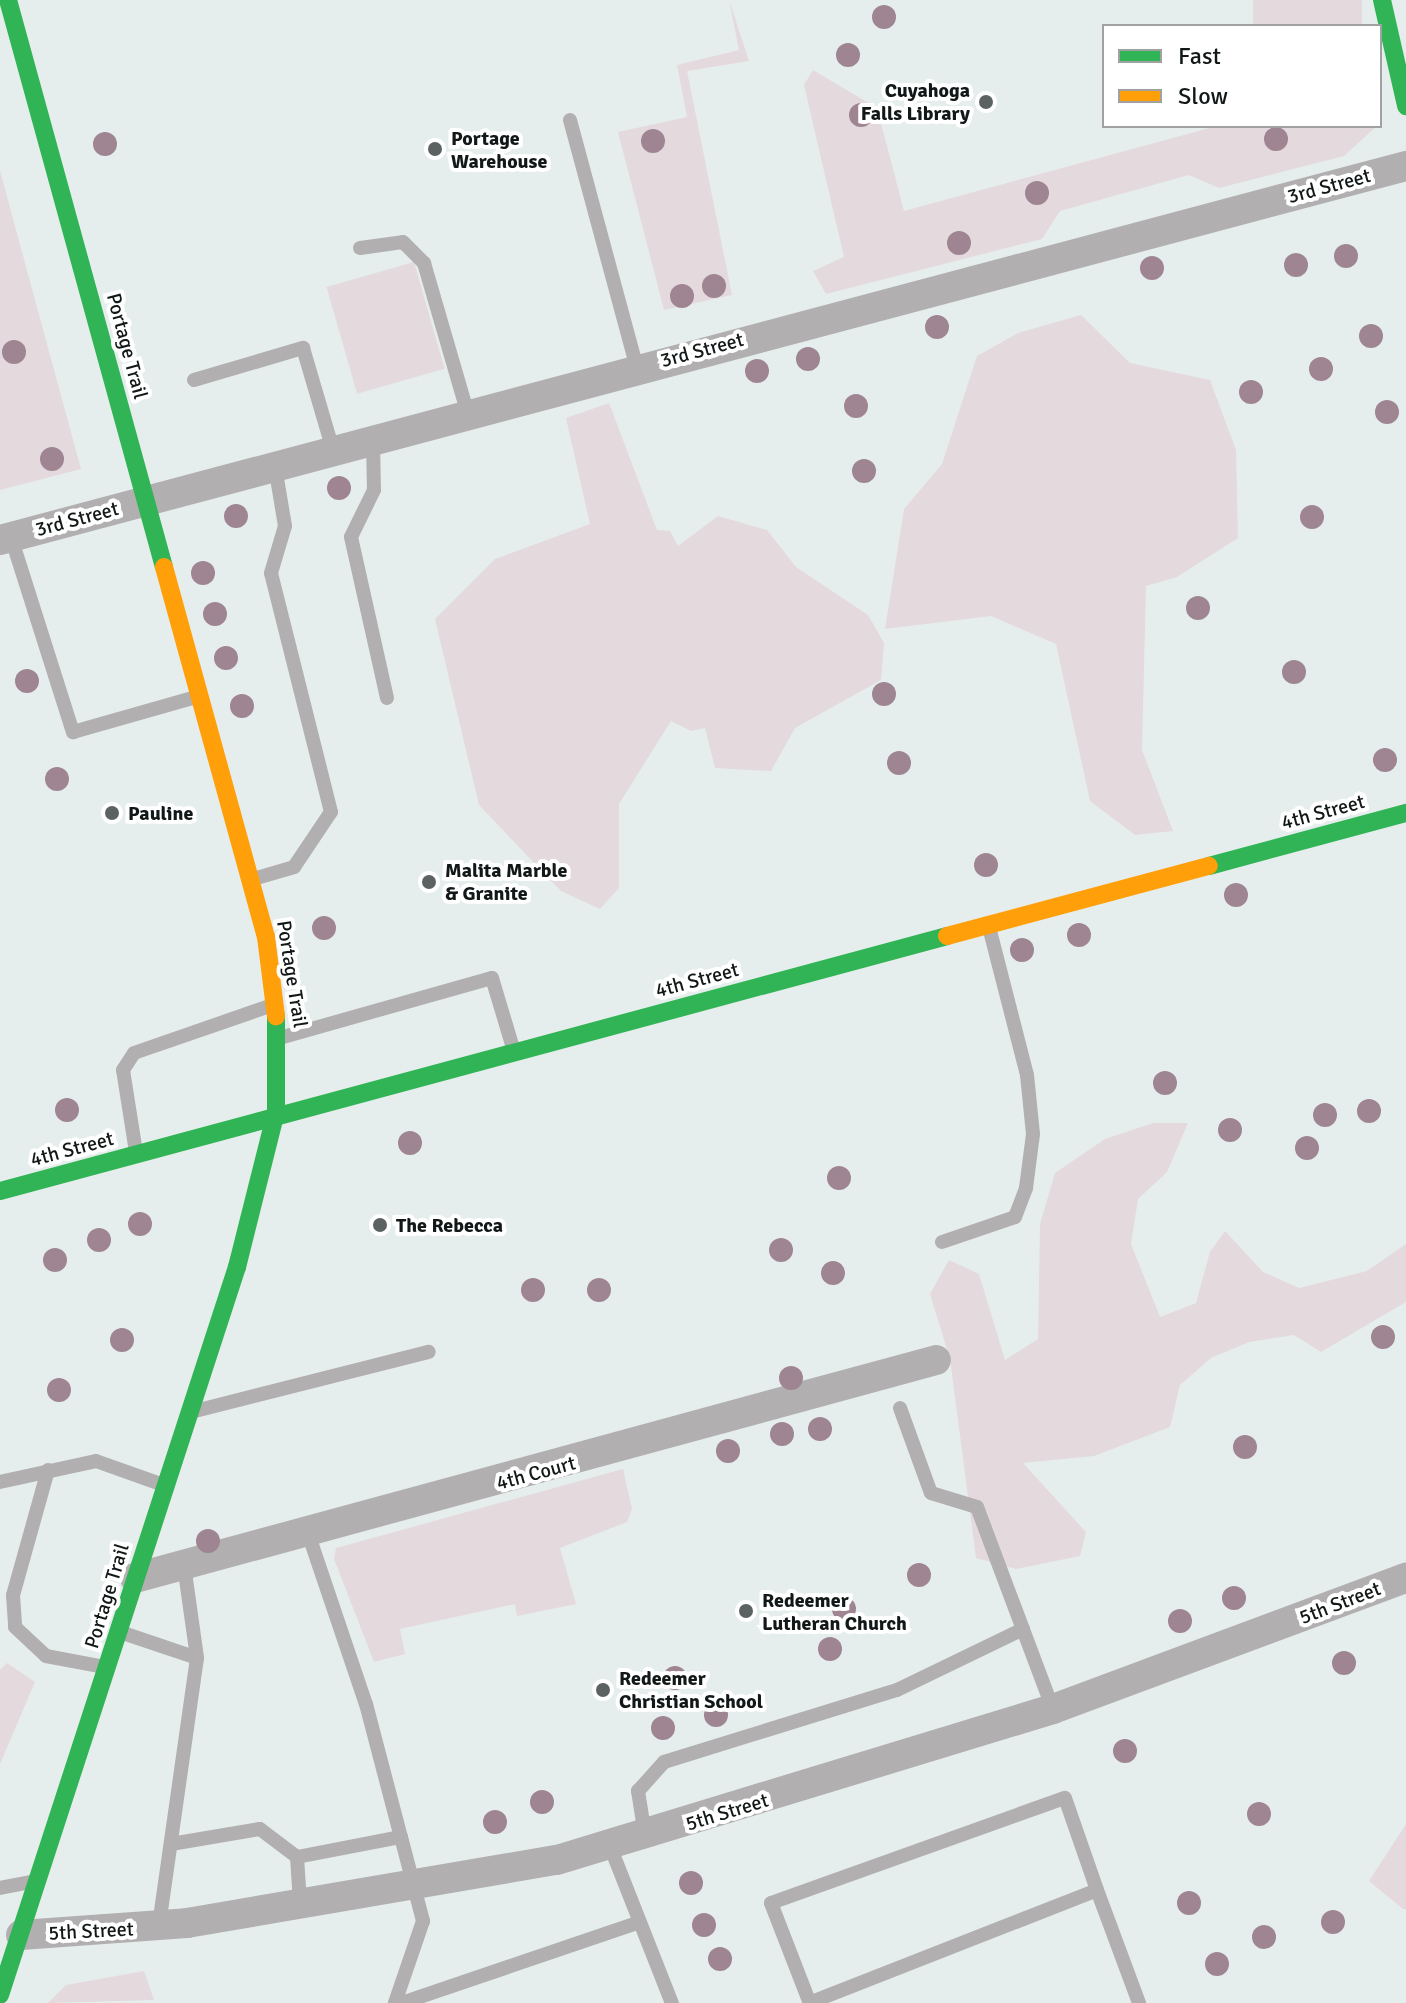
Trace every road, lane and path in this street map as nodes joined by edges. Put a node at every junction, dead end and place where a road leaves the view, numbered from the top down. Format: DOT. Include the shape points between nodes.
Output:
graph roads {
  1 [pos="8,0"];
  2 [pos="1382,0"];
  3 [pos="1406,106"];
  4 [pos="570,120"];
  5 [pos="1406,166"];
  6 [pos="360,248"];
  7 [pos="637,368"];
  8 [pos="194,380"];
  9 [pos="468,414"];
  10 [pos="373,439"];
  11 [pos="333,450"];
  12 [pos="274,466"];
  13 [pos="147,500"];
  14 [pos="5,538"];
  15 [pos="200,696"];
  16 [pos="387,698"];
  17 [pos="1406,813"];
  18 [pos="251,880"];
  19 [pos="988,925"];
  20 [pos="278,1004"];
  21 [pos="280,1038"];
  22 [pos="514,1052"];
  23 [pos="276,1112"];
  24 [pos="136,1155"];
  25 [pos="0,1191"];
  26 [pos="942,1242"];
  27 [pos="429,1352"];
  28 [pos="936,1360"];
  29 [pos="900,1408"];
  30 [pos="187,1413"];
  31 [pos="48,1470"];
  32 [pos="0,1482"];
  33 [pos="165,1485"];
  34 [pos="308,1533"];
  35 [pos="184,1565"];
  36 [pos="135,1578"];
  37 [pos="1406,1578"];
  38 [pos="1023,1629"];
  39 [pos="118,1632"];
  40 [pos="197,1658"];
  41 [pos="107,1668"];
  42 [pos="1053,1709"];
  43 [pos="645,1836"];
  44 [pos="401,1837"];
  45 [pos="171,1844"];
  46 [pos="610,1846"];
  47 [pos="297,1857"];
  48 [pos="37,1881"];
  49 [pos="414,1885"];
  50 [pos="0,1888"];
  51 [pos="1097,1890"];
  52 [pos="300,1903"];
  53 [pos="640,1922"];
  54 [pos="159,1926"];
  55 [pos="21,1935"];
  56 [pos="0,1995"];
  57 [pos="809,2002"];
  58 [pos="395,2003"];
  59 [pos="402,2003"];
  60 [pos="672,2003"];
  61 [pos="1139,2003"];
  1 -- 13 [label="main road, Portage Trail"];
  2 -- 3 [label="main road"];
  4 -- 7 [label="lane"];
  5 -- 7 [label="street, 3rd Street"];
  6 -- 9 [label="lane" via="403,242 424,263"];
  7 -- 9 [label="street, 3rd Street"];
  8 -- 11 [label="lane" via="303,348"];
  9 -- 10 [label="street, 3rd Street"];
  10 -- 11 [label="street, 3rd Street"];
  10 -- 16 [label="lane" via="374,490 351,537"];
  11 -- 12 [label="street, 3rd Street"];
  12 -- 13 [label="street, 3rd Street"];
  12 -- 18 [label="lane" via="285,526 271,573 330,790 323,833 294,867"];
  13 -- 14 [label="street, 3rd Street"];
  13 -- 15 [label="main road, Portage Trail"];
  14 -- 15 [label="lane" via="73,732"];
  15 -- 18 [label="main road, Portage Trail"];
  17 -- 19 [label="main road, 4th Street"];
  18 -- 20 [label="main road, Portage Trail"];
  19 -- 22 [label="main road, 4th Street"];
  19 -- 26 [label="lane" via="1027,1075 1033,1134 1026,1188 1015,1217"];
  20 -- 21 [label="main road, Portage Trail"];
  20 -- 24 [label="lane" via="134,1053 123,1070"];
  21 -- 22 [label="lane" via="492,978"];
  21 -- 23 [label="main road, Portage Trail"];
  22 -- 23 [label="main road, 4th Street"];
  23 -- 24 [label="main road, 4th Street"];
  23 -- 30 [label="main road, Portage Trail" via="237,1267"];
  24 -- 25 [label="main road, 4th Street"];
  27 -- 30 [label="lane"];
  28 -- 34 [label="street, 4th Court"];
  29 -- 38 [label="lane" via="931,1493 977,1507"];
  30 -- 33 [label="main road, Portage Trail"];
  31 -- 32 [label="lane"];
  31 -- 33 [label="lane" via="96,1461"];
  31 -- 41 [label="lane" via="13,1595 15,1627 46,1656"];
  33 -- 36 [label="main road, Portage Trail"];
  34 -- 35 [label="street, 4th Court"];
  34 -- 44 [label="lane" via="366,1704"];
  35 -- 36 [label="street, 4th Court"];
  35 -- 40 [label="lane"];
  36 -- 39 [label="main road, Portage Trail"];
  37 -- 42 [label="street, 5th Street"];
  38 -- 42 [label="lane"];
  38 -- 43 [label="lane" via="897,1690 664,1762 638,1791"];
  39 -- 40 [label="lane"];
  39 -- 41 [label="main road, Portage Trail"];
  40 -- 45 [label="lane"];
  41 -- 48 [label="main road, Portage Trail"];
  42 -- 43 [label="street, 5th Street"];
  43 -- 46 [label="street, 5th Street"];
  44 -- 47 [label="lane"];
  44 -- 49 [label="lane"];
  45 -- 47 [label="lane" via="260,1829"];
  45 -- 54 [label="lane"];
  46 -- 49 [label="street, 5th Street"];
  46 -- 53 [label="lane"];
  47 -- 52 [label="lane"];
  48 -- 50 [label="lane"];
  48 -- 55 [label="main road, Portage Trail"];
  49 -- 52 [label="street, 5th Street"];
  49 -- 58 [label="lane" via="423,1921"];
  51 -- 57 [label="lane"];
  51 -- 57 [label="lane" via="1065,1798 771,1903"];
  51 -- 61 [label="lane"];
  52 -- 54 [label="street, 5th Street"];
  53 -- 59 [label="lane"];
  53 -- 60 [label="lane"];
  54 -- 55 [label="street, 5th Street"];
  55 -- 56 [label="main road, Portage Trail"];
}
